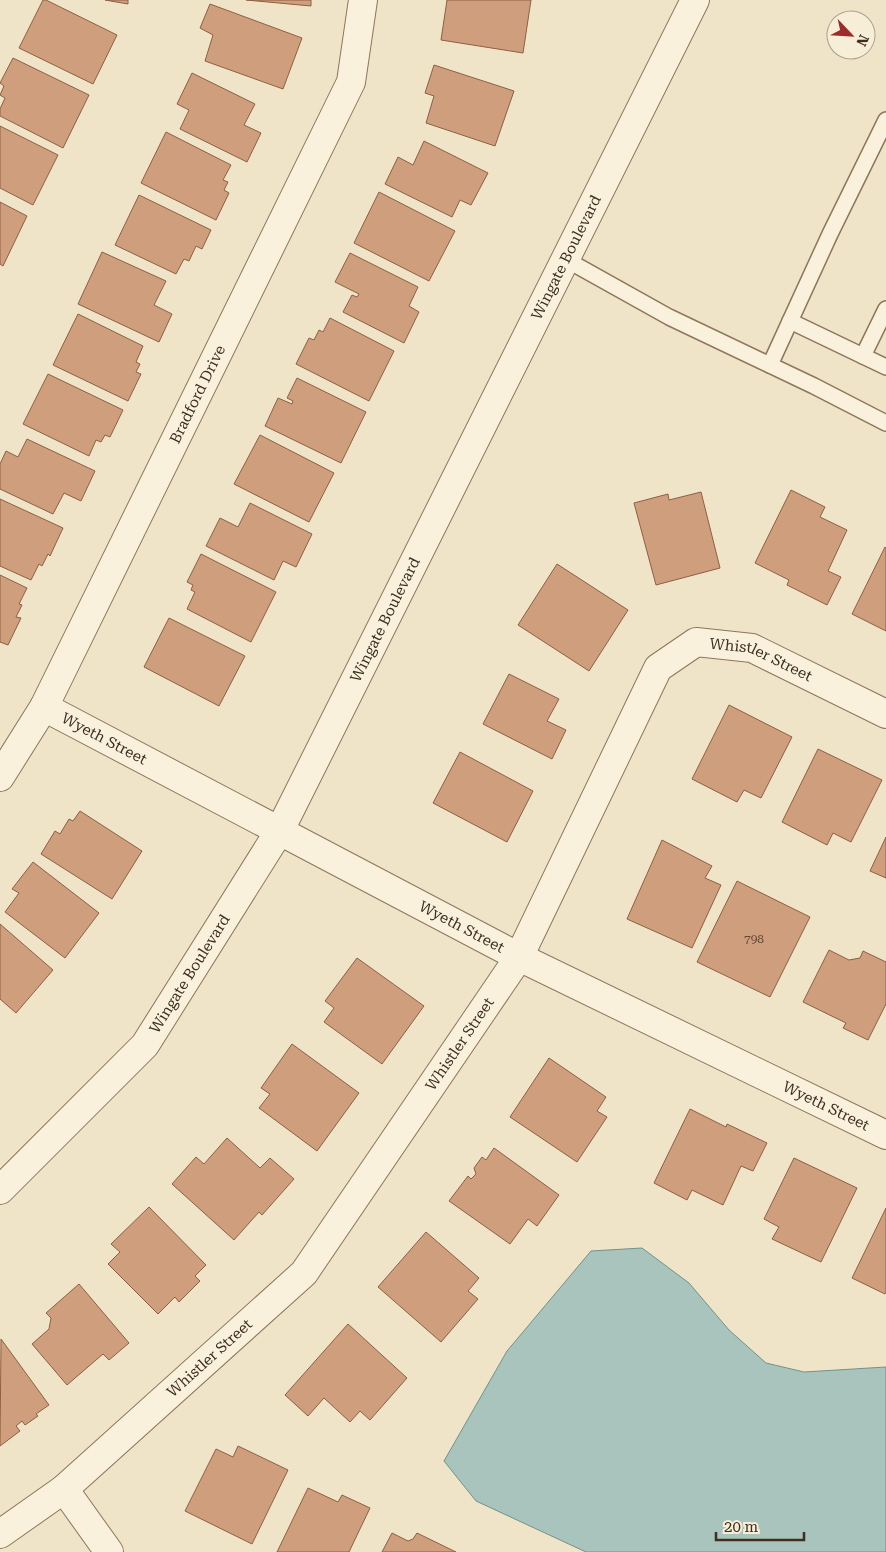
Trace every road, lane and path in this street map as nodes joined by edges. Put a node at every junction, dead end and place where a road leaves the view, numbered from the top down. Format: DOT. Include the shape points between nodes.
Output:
graph roads {
  1 [pos="363,0"];
  2 [pos="695,0"];
  3 [pos="886,120"];
  4 [pos="565,260"];
  5 [pos="886,309"];
  6 [pos="790,321"];
  7 [pos="863,356"];
  8 [pos="770,365"];
  9 [pos="886,367"];
  10 [pos="886,423"];
  11 [pos="44,707"];
  12 [pos="886,714"];
  13 [pos="0,777"];
  14 [pos="280,830"];
  15 [pos="519,957"];
  16 [pos="886,1135"];
  17 [pos="0,1190"];
  18 [pos="64,1489"];
  19 [pos="0,1534"];
  20 [pos="109,1552"];
  1 -- 11 [label="street, Bradford Drive" via="351,82"];
  2 -- 4 [label="street, Wingate Boulevard"];
  3 -- 6 [label="lane"];
  4 -- 8 [label="lane" via="670,317"];
  4 -- 14 [label="street, Wingate Boulevard"];
  5 -- 7 [label="lane"];
  6 -- 7 [label="lane"];
  6 -- 8 [label="lane"];
  7 -- 9 [label="lane"];
  8 -- 10 [label="lane"];
  11 -- 13 [label="street, Bradford Drive"];
  11 -- 14 [label="street, Wyeth Street"];
  12 -- 15 [label="street, Whistler Street" via="752,648 696,642 658,668"];
  14 -- 15 [label="street, Wyeth Street"];
  14 -- 17 [label="street, Wingate Boulevard" via="145,1045"];
  15 -- 16 [label="street, Wyeth Street"];
  15 -- 18 [label="street, Whistler Street" via="304,1273"];
  18 -- 19 [label="street, Whistler Street"];
  18 -- 20 [label="street"];
}
